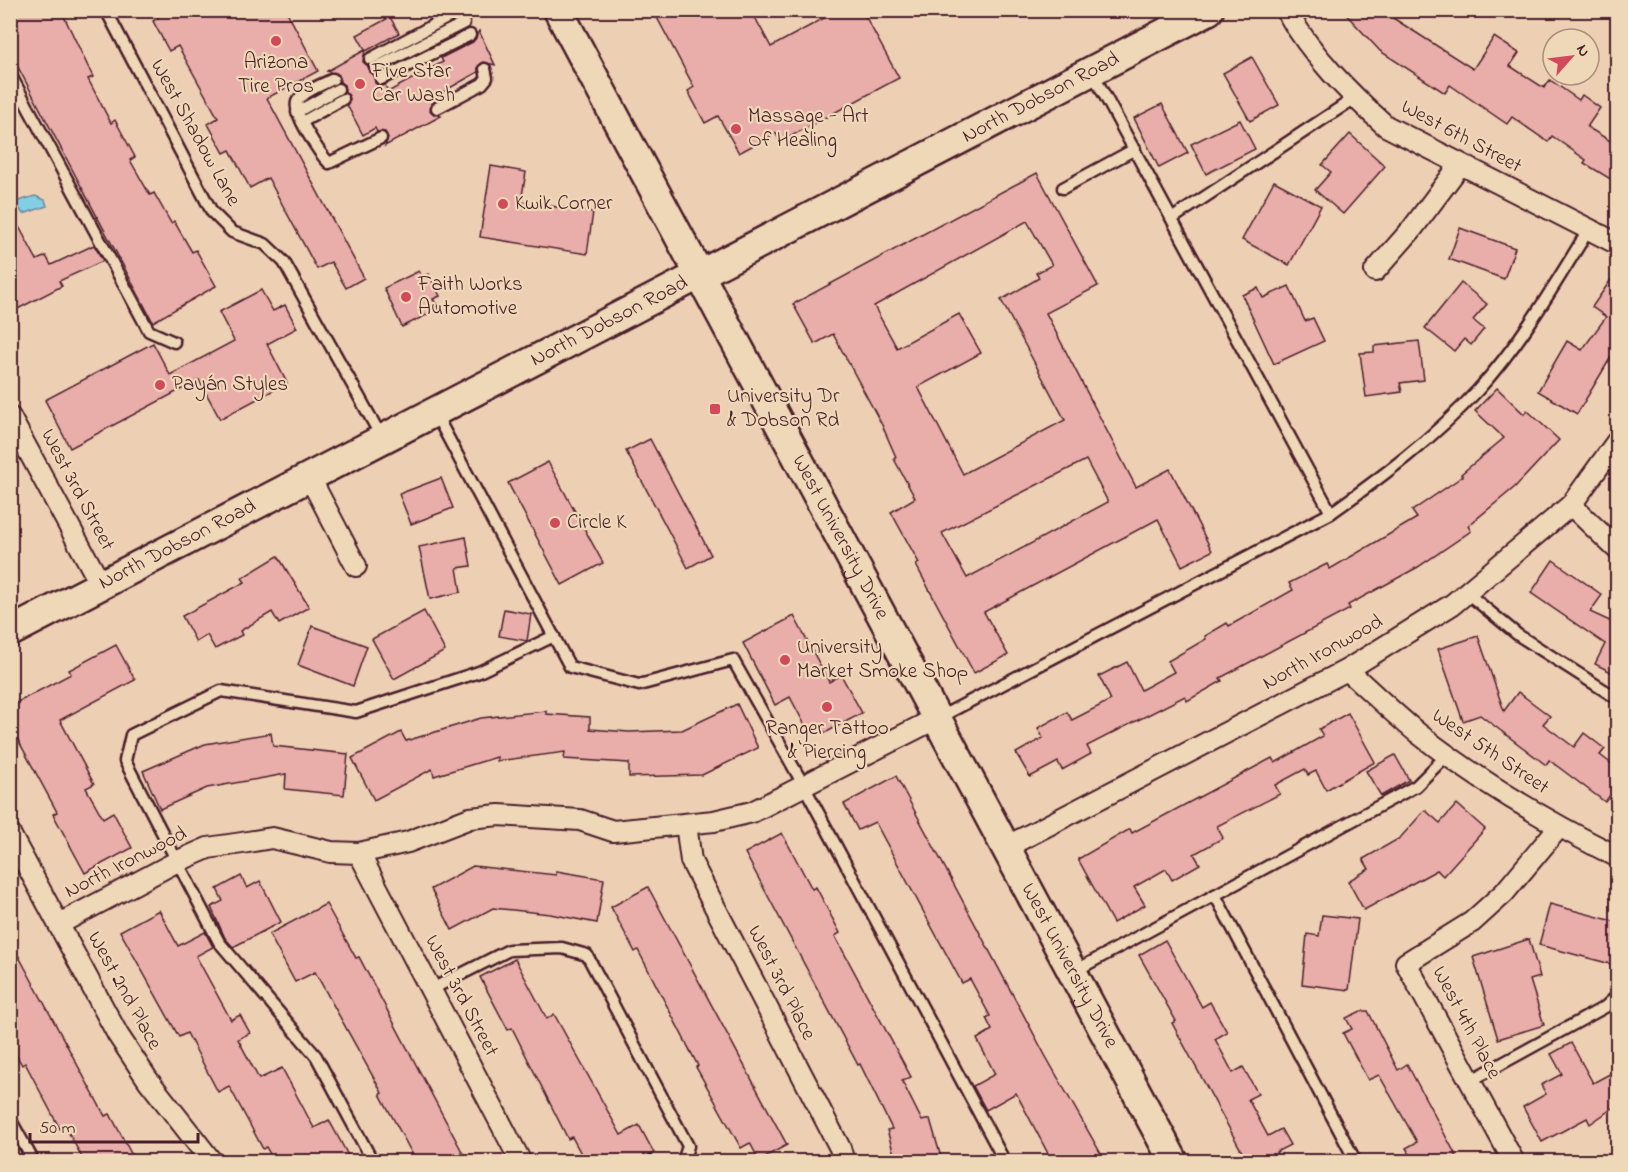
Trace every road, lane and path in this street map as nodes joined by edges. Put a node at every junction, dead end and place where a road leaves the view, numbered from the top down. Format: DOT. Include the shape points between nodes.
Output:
graph roads {
  1 [pos="106,10"];
  2 [pos="558,10"];
  3 [pos="1209,10"];
  4 [pos="1286,10"];
  5 [pos="458,12"];
  6 [pos="464,23"];
  7 [pos="470,35"];
  8 [pos="485,69"];
  9 [pos="1092,72"];
  10 [pos="10,74"];
  11 [pos="381,79"];
  12 [pos="335,84"];
  13 [pos="1354,98"];
  14 [pos="344,99"];
  15 [pos="437,108"];
  16 [pos="300,117"];
  17 [pos="381,138"];
  18 [pos="1135,149"];
  19 [pos="1460,165"];
  20 [pos="1063,188"];
  21 [pos="1173,218"];
  22 [pos="1589,230"];
  23 [pos="1617,244"];
  24 [pos="1375,271"];
  25 [pos="699,276"];
  26 [pos="174,342"];
  27 [pos="434,410"];
  28 [pos="10,417"];
  29 [pos="16,438"];
  30 [pos="382,438"];
  31 [pos="1617,440"];
  32 [pos="309,476"];
  33 [pos="1571,505"];
  34 [pos="1331,513"];
  35 [pos="1617,550"];
  36 [pos="356,566"];
  37 [pos="101,585"];
  38 [pos="1467,593"];
  39 [pos="10,632"];
  40 [pos="554,636"];
  41 [pos="1347,670"];
  42 [pos="1617,699"];
  43 [pos="937,718"];
  44 [pos="1447,755"];
  45 [pos="804,786"];
  46 [pos="686,824"];
  47 [pos="1558,827"];
  48 [pos="10,834"];
  49 [pos="1006,847"];
  50 [pos="359,853"];
  51 [pos="1617,857"];
  52 [pos="176,862"];
  53 [pos="1215,895"];
  54 [pos="59,924"];
  55 [pos="1072,972"];
  56 [pos="430,990"];
  57 [pos="1617,995"];
  58 [pos="1470,1082"];
  59 [pos="10,1119"];
  60 [pos="34,1161"];
  61 [pos="212,1161"];
  62 [pos="373,1161"];
  63 [pos="521,1161"];
  64 [pos="683,1161"];
  65 [pos="844,1161"];
  66 [pos="1005,1161"];
  67 [pos="1174,1161"];
  68 [pos="1356,1161"];
  69 [pos="1514,1161"];
  1 -- 30 [label="lane, West Shadow Lane" via="212,212 232,232 266,244 284,262"];
  2 -- 25 [label="main road, West University Drive"];
  3 -- 9 [label="main road, North Dobson Road"];
  4 -- 13 [label="street, West 6th Street" via="1320,59"];
  5 -- 6 [label="lane" via="373,64"];
  7 -- 11 [label="lane"];
  8 -- 15 [label="lane" via="487,78 482,84"];
  9 -- 18 [label="lane"];
  9 -- 25 [label="main road, North Dobson Road"];
  10 -- 26 [label="lane" via="149,331"];
  12 -- 16 [label="lane" via="301,97 297,103"];
  13 -- 19 [label="street, West 6th Street" via="1386,126"];
  13 -- 21 [label="lane"];
  14 -- 16 [label="lane"];
  16 -- 17 [label="lane" via="329,163"];
  18 -- 20 [label="lane"];
  18 -- 21 [label="lane"];
  19 -- 22 [label="street, West 6th Street"];
  19 -- 24 [label="street"];
  21 -- 34 [label="lane"];
  22 -- 23 [label="street, West 6th Street"];
  22 -- 34 [label="lane" via="1518,339 1478,390 1384,476"];
  25 -- 27 [label="main road, North Dobson Road"];
  25 -- 43 [label="main road, West University Drive"];
  27 -- 30 [label="main road, North Dobson Road"];
  27 -- 40 [label="lane"];
  28 -- 29 [label="street, West 3rd Street"];
  29 -- 37 [label="street, West 3rd Street"];
  30 -- 32 [label="main road, North Dobson Road"];
  31 -- 33 [label="street, North Ironwood"];
  32 -- 36 [label="street"];
  32 -- 37 [label="main road, North Dobson Road"];
  33 -- 35 [label="street"];
  33 -- 38 [label="street, North Ironwood"];
  34 -- 43 [label="lane"];
  37 -- 39 [label="main road, North Dobson Road"];
  38 -- 41 [label="street, North Ironwood"];
  38 -- 42 [label="lane" via="1518,635"];
  40 -- 45 [label="lane" via="570,667 639,685 732,660"];
  40 -- 52 [label="lane" via="479,672 356,712 221,691 131,735 125,761"];
  41 -- 44 [label="street, West 5th Street"];
  41 -- 49 [label="street, North Ironwood"];
  43 -- 45 [label="street, North Ironwood"];
  43 -- 49 [label="main road, West University Drive"];
  44 -- 47 [label="street, West 5th Street"];
  44 -- 53 [label="lane" via="1416,786"];
  45 -- 46 [label="street, North Ironwood" via="752,812 714,822"];
  45 -- 66 [label="lane"];
  46 -- 50 [label="street, North Ironwood" via="613,831 580,820 499,815 470,818 382,850"];
  46 -- 65 [label="street, West 3rd Place" via="691,861"];
  47 -- 51 [label="street, West 5th Street"];
  47 -- 58 [label="street, West 4th Place" via="1504,893 1472,922 1406,963"];
  48 -- 54 [label="street, West 2nd Place"];
  49 -- 55 [label="main road, West University Drive"];
  50 -- 52 [label="street, North Ironwood" via="331,852 272,838 208,848"];
  50 -- 56 [label="street, West 3rd Street"];
  52 -- 54 [label="street, North Ironwood"];
  52 -- 62 [label="lane" via="219,942 316,1056"];
  53 -- 55 [label="lane"];
  53 -- 68 [label="lane"];
  54 -- 61 [label="street, West 2nd Place" via="118,1035"];
  55 -- 67 [label="main road, West University Drive"];
  56 -- 63 [label="street, West 3rd Street"];
  56 -- 64 [label="lane" via="509,950 562,948 587,955 688,1146"];
  57 -- 58 [label="lane" via="1605,1007"];
  58 -- 69 [label="street, West 4th Place"];
  59 -- 60 [label="lane"];
}
